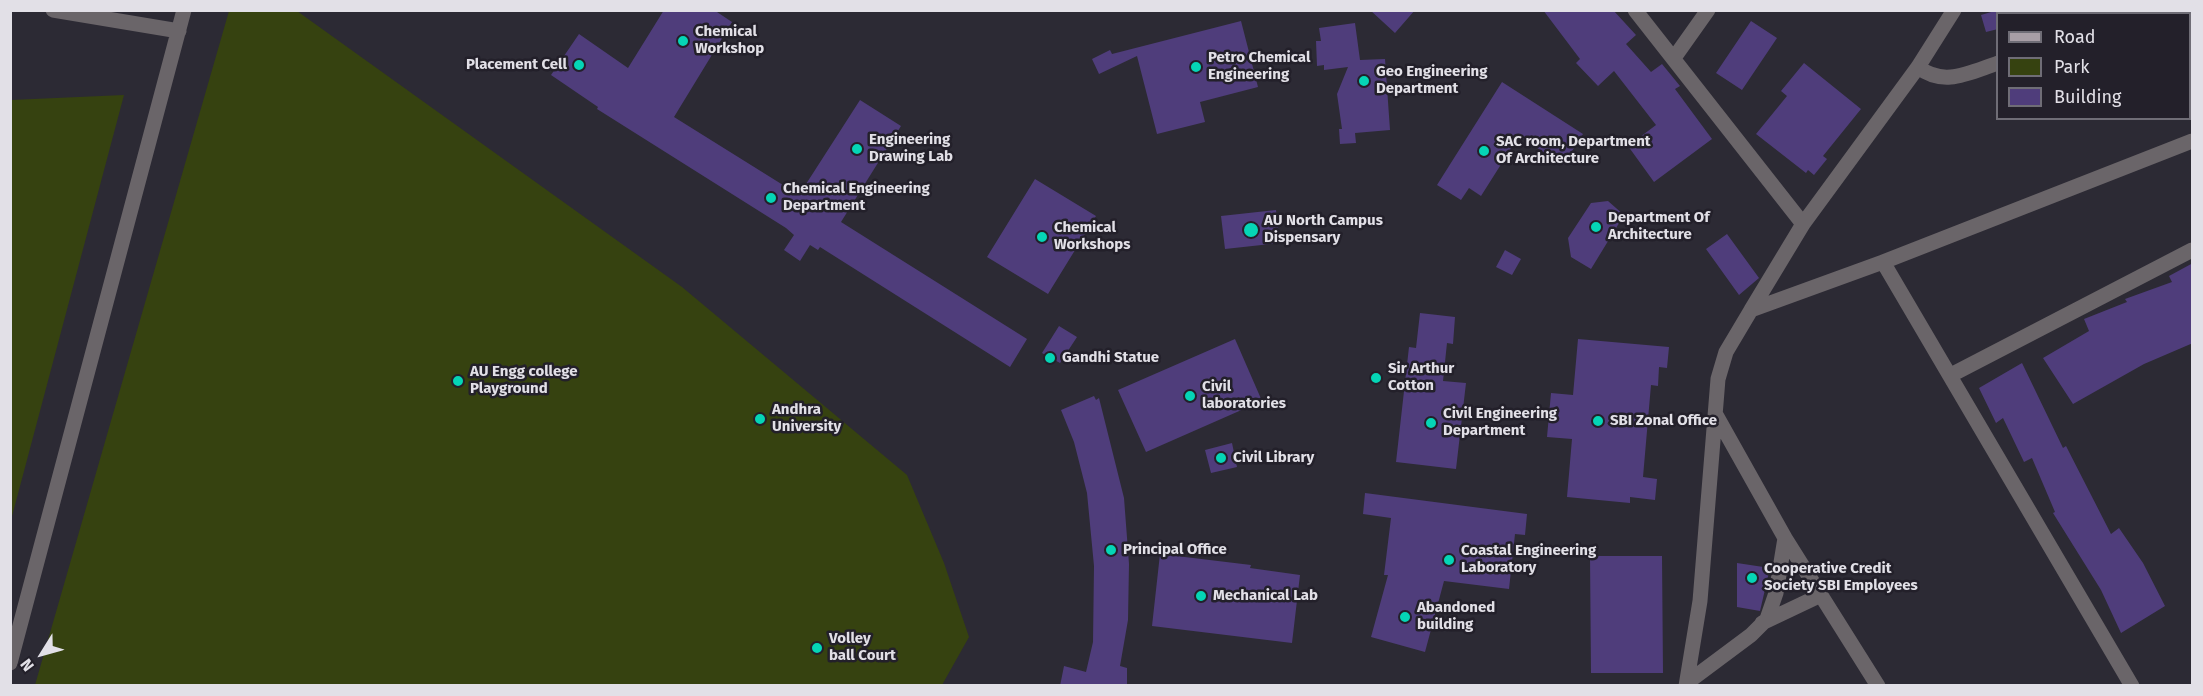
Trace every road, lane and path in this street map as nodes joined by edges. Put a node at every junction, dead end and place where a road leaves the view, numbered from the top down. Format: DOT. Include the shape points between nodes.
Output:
graph roads {
  1 [pos="53,10"];
  2 [pos="184,10"];
  3 [pos="1635,10"];
  4 [pos="1708,10"];
  5 [pos="1954,10"];
  6 [pos="178,31"];
  7 [pos="1674,57"];
  8 [pos="1996,64"];
  9 [pos="1918,67"];
  10 [pos="2193,141"];
  11 [pos="1803,224"];
  12 [pos="2193,250"];
  13 [pos="1883,262"];
  14 [pos="1751,310"];
  15 [pos="1951,375"];
  16 [pos="1716,415"];
  17 [pos="1785,538"];
  18 [pos="1821,595"];
  19 [pos="1762,623"];
  20 [pos="10,663"];
  21 [pos="1687,684"];
  22 [pos="1878,686"];
  23 [pos="2132,686"];
  1 -- 6 [label="street"];
  2 -- 6 [label="street"];
  3 -- 7 [label="street"];
  4 -- 7 [label="street"];
  5 -- 9 [label="street"];
  6 -- 20 [label="street"];
  7 -- 11 [label="street"];
  8 -- 9 [label="street" via="1944,79 1931,77"];
  9 -- 11 [label="street"];
  10 -- 13 [label="street"];
  11 -- 14 [label="street"];
  12 -- 15 [label="street"];
  13 -- 14 [label="street"];
  13 -- 15 [label="street"];
  14 -- 16 [label="street" via="1726,351 1718,379"];
  15 -- 23 [label="street"];
  16 -- 17 [label="street"];
  16 -- 21 [label="street" via="1701,591"];
  17 -- 18 [label="street"];
  17 -- 19 [label="street" via="1776,593"];
  18 -- 19 [label="street"];
  18 -- 22 [label="street"];
  19 -- 21 [label="street"];
}
